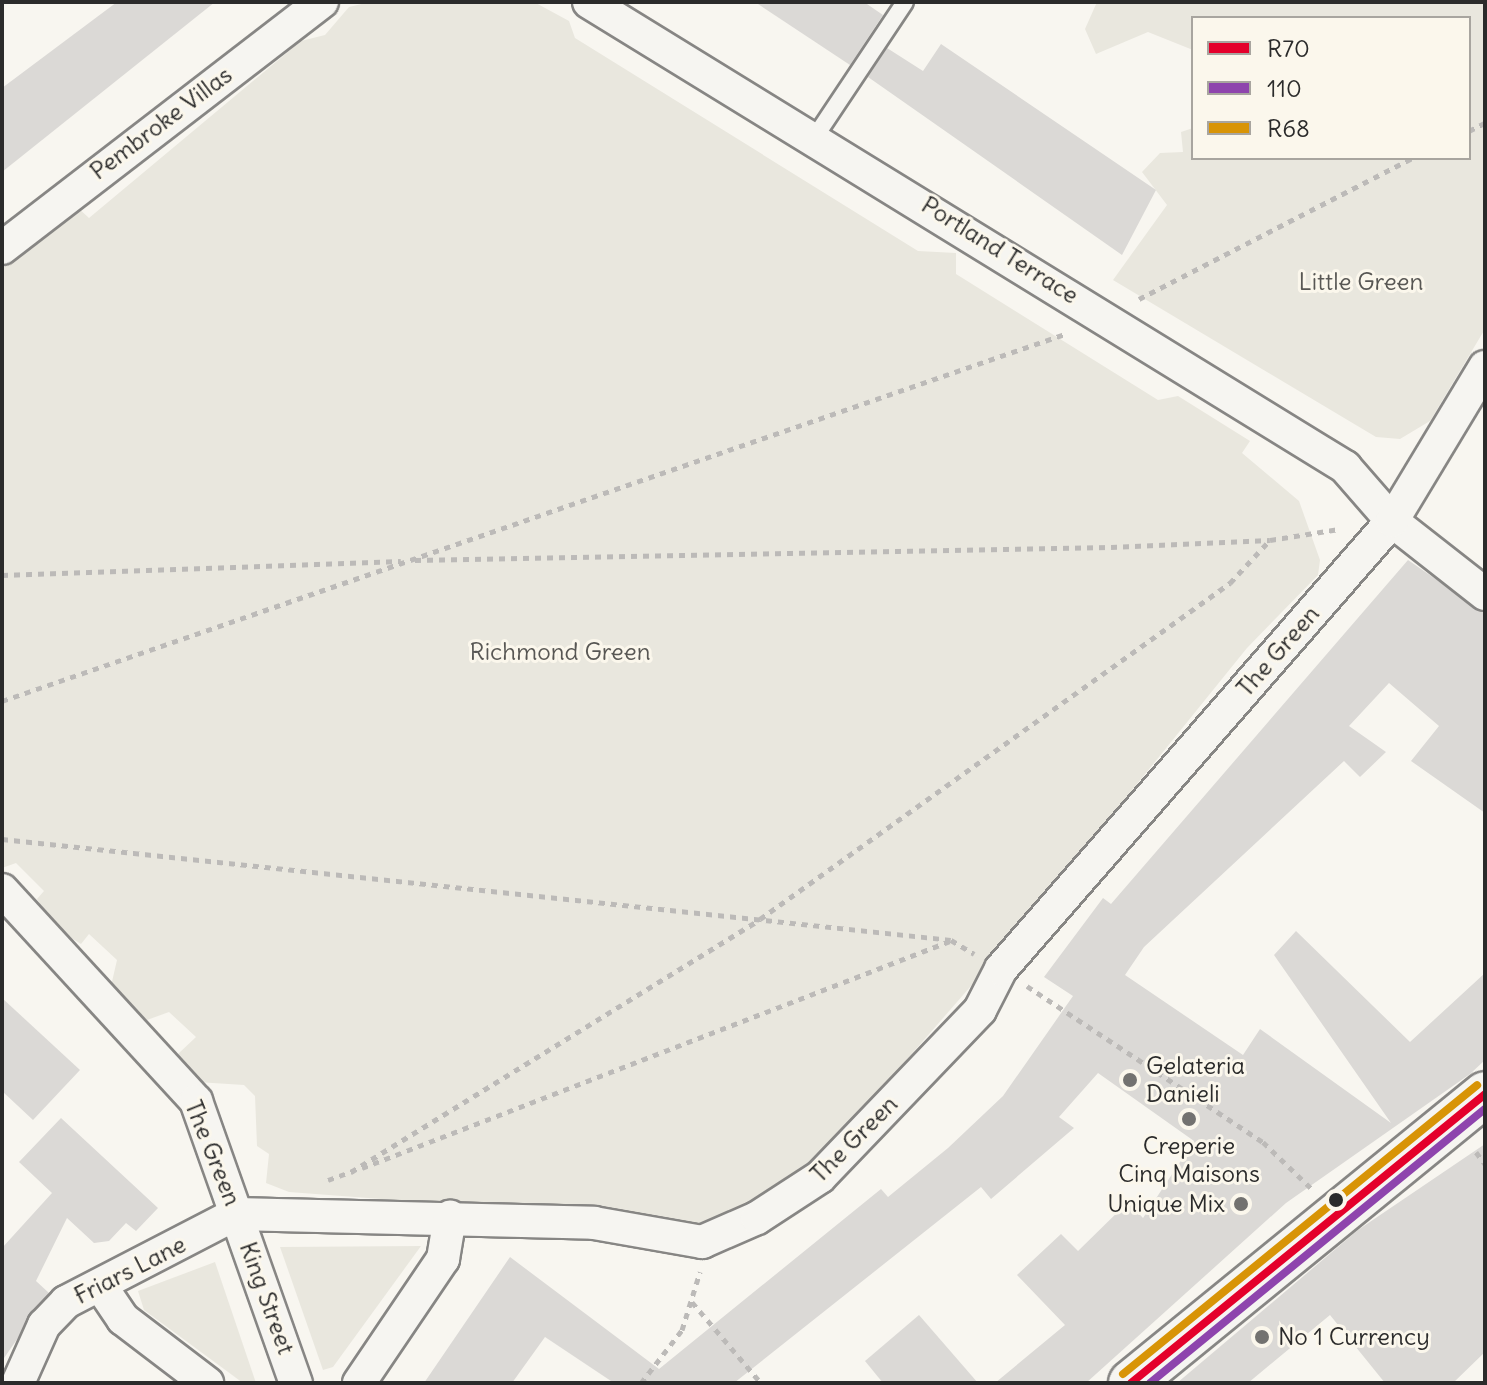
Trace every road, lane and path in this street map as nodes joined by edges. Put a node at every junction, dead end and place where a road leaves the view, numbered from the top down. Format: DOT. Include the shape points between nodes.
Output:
graph roads {
  1 [pos="322,2"];
  2 [pos="589,2"];
  3 [pos="905,2"];
  4 [pos="815,137"];
  5 [pos="1408,160"];
  6 [pos="2,248"];
  7 [pos="1107,316"];
  8 [pos="1485,367"];
  9 [pos="1392,521"];
  10 [pos="1270,540"];
  11 [pos="408,560"];
  12 [pos="2,575"];
  13 [pos="1485,594"];
  14 [pos="2,701"];
  15 [pos="2,839"];
  16 [pos="2,890"];
  17 [pos="760,919"];
  18 [pos="951,940"];
  19 [pos="1001,969"];
  20 [pos="1485,1094"];
  21 [pos="1335,1211"];
  22 [pos="236,1214"];
  23 [pos="450,1217"];
  24 [pos="702,1242"];
  25 [pos="100,1285"];
  26 [pos="691,1302"];
  27 [pos="1142,1380"];
  28 [pos="18,1383"];
  29 [pos="207,1383"];
  30 [pos="296,1383"];
  31 [pos="359,1383"];
  32 [pos="641,1383"];
  33 [pos="761,1383"];
  1 -- 6 [label="street, Pembroke Villas"];
  2 -- 4 [label="street, Portland Terrace"];
  3 -- 4 [label="lane"];
  4 -- 7 [label="street, Portland Terrace"];
  5 -- 7 [label="path"];
  7 -- 9 [label="street, Portland Terrace" via="1345,467"];
  7 -- 11 [label="path" via="998,363"];
  8 -- 9 [label="street"];
  9 -- 10 [label="path"];
  9 -- 13 [label="street, Portland Terrace"];
  9 -- 19 [label="street, The Green"];
  10 -- 11 [label="path"];
  10 -- 17 [label="path" via="1230,583"];
  11 -- 12 [label="path"];
  11 -- 14 [label="path"];
  15 -- 17 [label="path"];
  16 -- 22 [label="street, The Green" via="196,1101"];
  17 -- 18 [label="path"];
  17 -- 18 [label="path" via="351,1172"];
  18 -- 19 [label="path"];
  19 -- 21 [label="path" via="1263,1142"];
  19 -- 24 [label="street, The Green" via="980,1010 820,1177 757,1218"];
  20 -- 21 [label="main road"];
  21 -- 27 [label="main road"];
  22 -- 23 [label="street, The Green"];
  22 -- 25 [label="street, Friars Lane"];
  22 -- 30 [label="street, King Street"];
  23 -- 24 [label="street, The Green" via="594,1223"];
  23 -- 31 [label="street" via="443,1259"];
  24 -- 26 [label="path"];
  25 -- 28 [label="street, Friars Lane" via="66,1302 44,1325"];
  25 -- 29 [label="street" via="123,1319"];
  26 -- 32 [label="path" via="682,1330"];
  26 -- 33 [label="path"];
}
